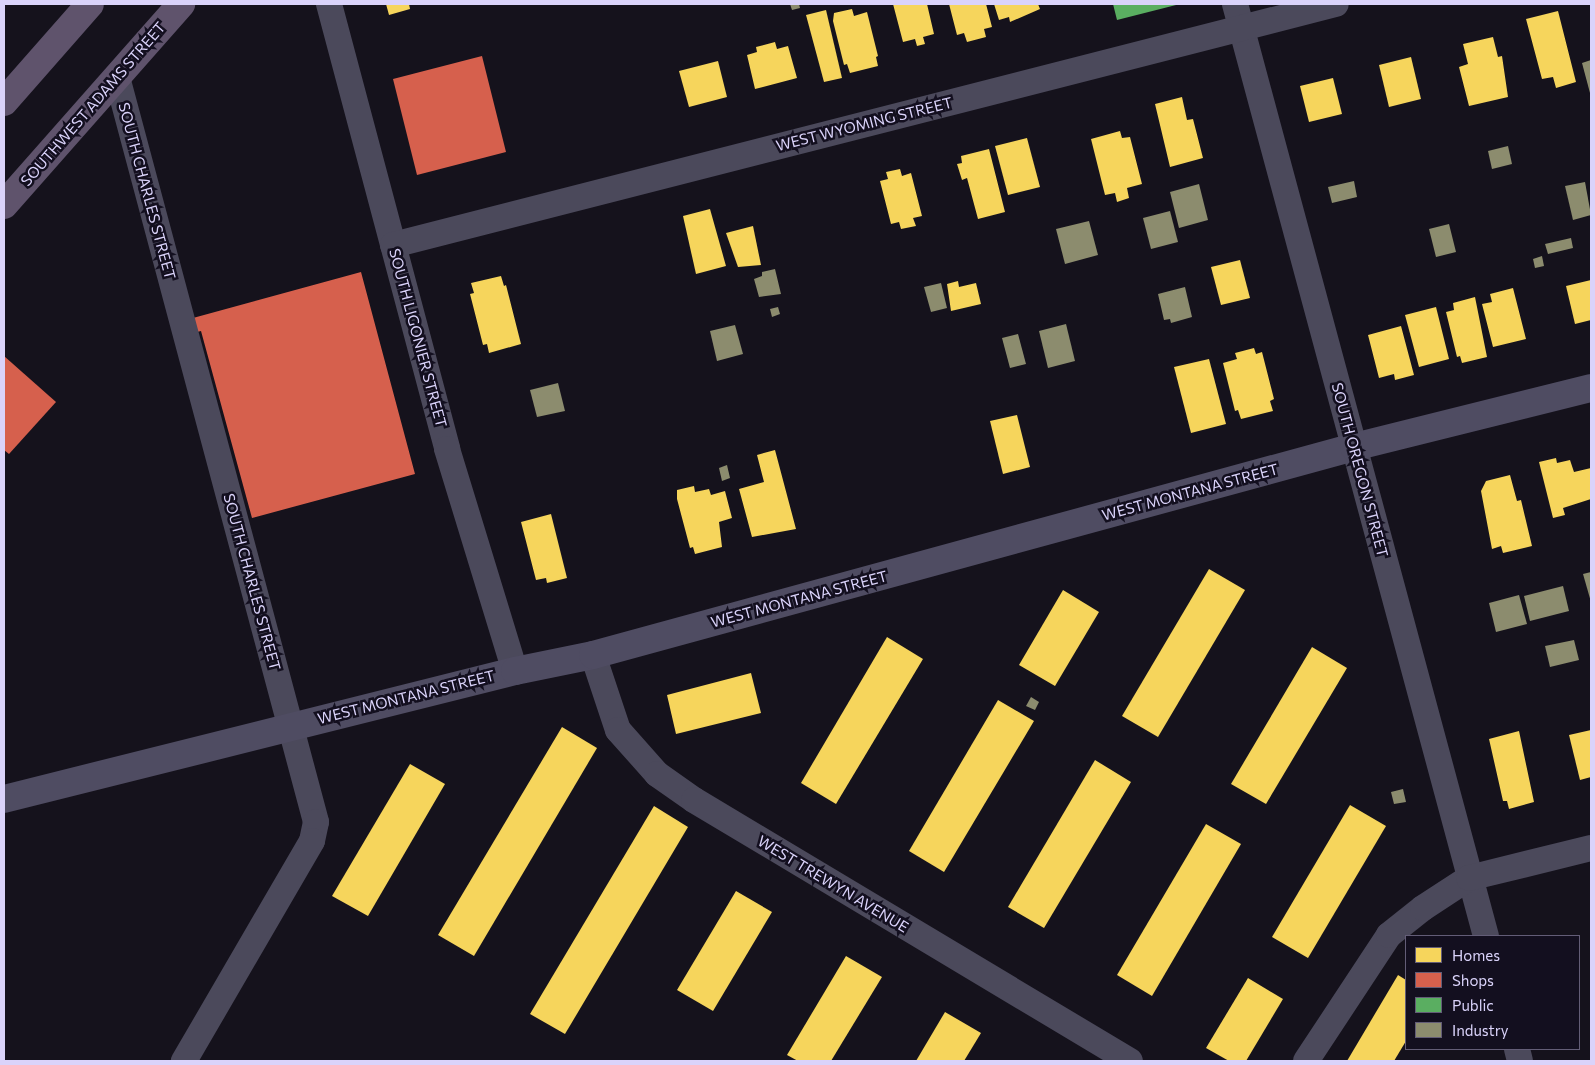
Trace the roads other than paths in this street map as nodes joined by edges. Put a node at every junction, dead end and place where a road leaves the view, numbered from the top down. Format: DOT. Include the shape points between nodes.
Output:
graph roads {
  1 [pos="90,4"];
  2 [pos="182,4"];
  3 [pos="329,4"];
  4 [pos="1336,4"];
  5 [pos="1238,16"];
  6 [pos="117,77"];
  7 [pos="4,102"];
  8 [pos="4,205"];
  9 [pos="393,245"];
  10 [pos="1591,388"];
  11 [pos="1354,447"];
  12 [pos="593,655"];
  13 [pos="515,671"];
  14 [pos="292,726"];
  15 [pos="4,799"];
  16 [pos="1591,848"];
  17 [pos="1469,878"];
  18 [pos="1486,935"];
  19 [pos="184,1061"];
  20 [pos="1130,1061"];
  21 [pos="1306,1061"];
  1 -- 7 [label="main road"];
  2 -- 6 [label="main road, SOUTHWEST ADAMS STREET"];
  3 -- 9 [label="street, SOUTH LIGONIER STREET"];
  4 -- 5 [label="street, WEST WYOMING STREET"];
  5 -- 9 [label="street, WEST WYOMING STREET"];
  5 -- 11 [label="street, SOUTH OREGON STREET"];
  6 -- 8 [label="main road, SOUTHWEST ADAMS STREET"];
  6 -- 14 [label="street, SOUTH CHARLES STREET"];
  9 -- 13 [label="street, SOUTH LIGONIER STREET" via="447,448"];
  10 -- 11 [label="street, WEST MONTANA STREET"];
  11 -- 12 [label="street, WEST MONTANA STREET"];
  11 -- 17 [label="street, SOUTH OREGON STREET"];
  12 -- 13 [label="street, WEST MONTANA STREET"];
  12 -- 20 [label="street, WEST TREWYN AVENUE" via="618,730 657,774 694,800"];
  13 -- 14 [label="street, WEST MONTANA STREET"];
  14 -- 15 [label="street, WEST MONTANA STREET"];
  14 -- 19 [label="street, SOUTH CHARLES STREET" via="316,822 312,841"];
  16 -- 17 [label="street"];
  17 -- 18 [label="street, SOUTH OREGON STREET"];
  17 -- 21 [label="street" via="1390,935"];
}
